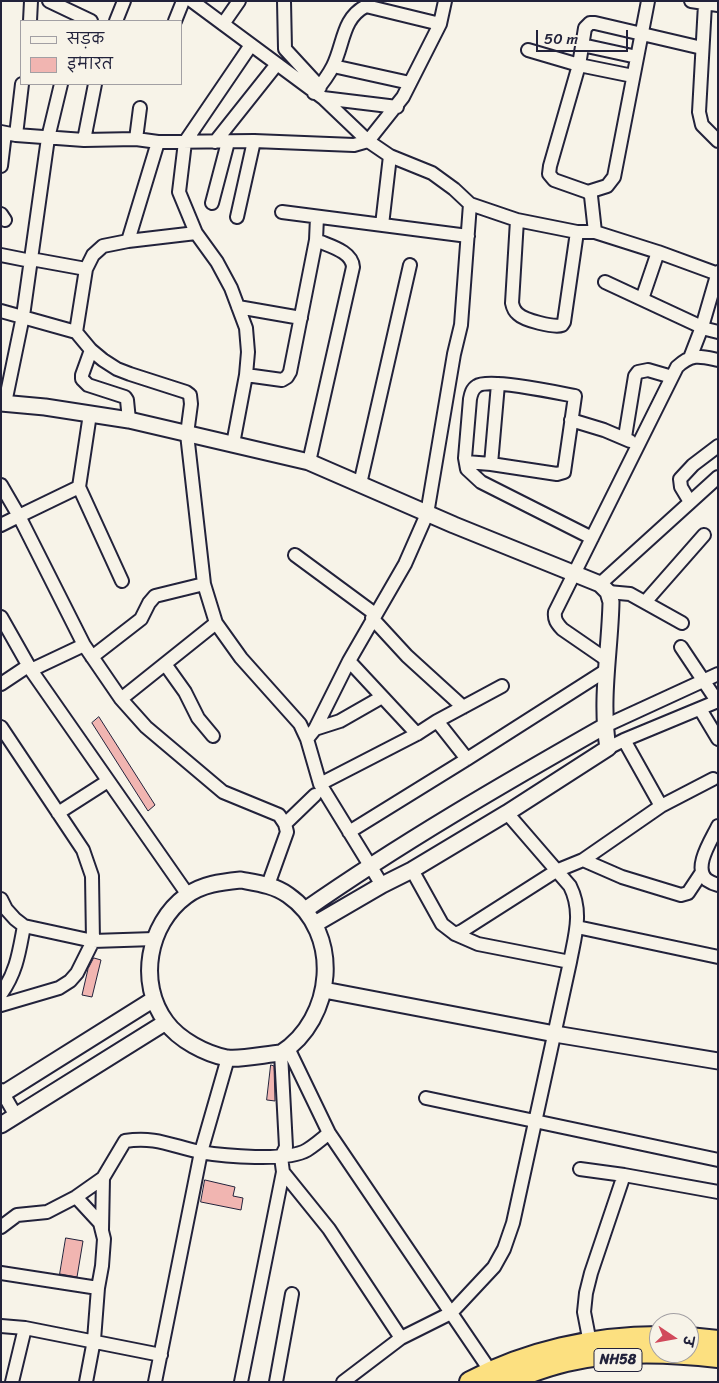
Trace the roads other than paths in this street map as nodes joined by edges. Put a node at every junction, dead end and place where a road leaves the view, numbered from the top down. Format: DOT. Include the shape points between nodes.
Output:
graph roads {
  1 [pos="32,1"];
  2 [pos="48,1"];
  3 [pos="124,1"];
  4 [pos="183,1"];
  5 [pos="192,1"];
  6 [pos="239,1"];
  7 [pos="284,1"];
  8 [pos="445,1"];
  9 [pos="648,1"];
  10 [pos="691,1"];
  11 [pos="712,5"];
  12 [pos="72,6"];
  13 [pos="32,20"];
  14 [pos="90,20"];
  15 [pos="116,20"];
  16 [pos="175,20"];
  17 [pos="223,24"];
  18 [pos="440,24"];
  19 [pos="641,33"];
  20 [pos="251,45"];
  21 [pos="582,45"];
  22 [pos="702,48"];
  23 [pos="528,50"];
  24 [pos="636,57"];
  25 [pos="277,64"];
  26 [pos="579,65"];
  27 [pos="333,66"];
  28 [pos="632,76"];
  29 [pos="410,83"];
  30 [pos="22,85"];
  31 [pos="61,85"];
  32 [pos="95,85"];
  33 [pos="319,93"];
  34 [pos="397,107"];
  35 [pos="140,108"];
  36 [pos="7,133"];
  37 [pos="48,138"];
  38 [pos="136,139"];
  39 [pos="84,140"];
  40 [pos="254,141"];
  41 [pos="368,141"];
  42 [pos="718,141"];
  43 [pos="158,142"];
  44 [pos="185,142"];
  45 [pos="215,142"];
  46 [pos="228,142"];
  47 [pos="390,156"];
  48 [pos="1,166"];
  49 [pos="588,192"];
  50 [pos="212,203"];
  51 [pos="470,204"];
  52 [pos="282,212"];
  53 [pos="317,217"];
  54 [pos="237,218"];
  55 [pos="517,220"];
  56 [pos="382,225"];
  57 [pos="577,232"];
  58 [pos="595,232"];
  59 [pos="196,233"];
  60 [pos="468,236"];
  61 [pos="316,240"];
  62 [pos="128,241"];
  63 [pos="658,252"];
  64 [pos="1,255"];
  65 [pos="31,260"];
  66 [pos="410,265"];
  67 [pos="86,269"];
  68 [pos="717,273"];
  69 [pos="605,282"];
  70 [pos="642,299"];
  71 [pos="238,307"];
  72 [pos="1,311"];
  73 [pos="23,316"];
  74 [pos="301,318"];
  75 [pos="702,327"];
  76 [pos="76,332"];
  77 [pos="718,332"];
  78 [pos="91,350"];
  79 [pos="690,358"];
  80 [pos="718,360"];
  81 [pos="246,375"];
  82 [pos="672,377"];
  83 [pos="498,384"];
  84 [pos="3,403"];
  85 [pos="90,414"];
  86 [pos="129,420"];
  87 [pos="572,420"];
  88 [pos="187,434"];
  89 [pos="624,438"];
  90 [pos="233,444"];
  91 [pos="638,445"];
  92 [pos="718,446"];
  93 [pos="308,462"];
  94 [pos="466,462"];
  95 [pos="492,464"];
  96 [pos="716,481"];
  97 [pos="360,484"];
  98 [pos="1,485"];
  99 [pos="79,487"];
  100 [pos="690,502"];
  101 [pos="427,514"];
  102 [pos="19,516"];
  103 [pos="1,524"];
  104 [pos="704,535"];
  105 [pos="592,538"];
  106 [pos="295,555"];
  107 [pos="574,574"];
  108 [pos="122,581"];
  109 [pos="204,584"];
  110 [pos="604,588"];
  111 [pos="646,602"];
  112 [pos="373,616"];
  113 [pos="1,617"];
  114 [pos="216,623"];
  115 [pos="682,623"];
  116 [pos="84,644"];
  117 [pos="681,647"];
  118 [pos="92,657"];
  119 [pos="349,661"];
  120 [pos="165,664"];
  121 [pos="606,665"];
  122 [pos="30,668"];
  123 [pos="718,674"];
  124 [pos="704,681"];
  125 [pos="1,684"];
  126 [pos="502,686"];
  127 [pos="382,697"];
  128 [pos="121,699"];
  129 [pos="718,701"];
  130 [pos="462,707"];
  131 [pos="700,709"];
  132 [pos="437,721"];
  133 [pos="605,726"];
  134 [pos="1,727"];
  135 [pos="311,734"];
  136 [pos="416,734"];
  137 [pos="213,736"];
  138 [pos="718,739"];
  139 [pos="624,740"];
  140 [pos="608,748"];
  141 [pos="467,759"];
  142 [pos="713,779"];
  143 [pos="108,781"];
  144 [pos="318,789"];
  145 [pos="662,806"];
  146 [pos="58,813"];
  147 [pos="507,813"];
  148 [pos="285,824"];
  149 [pos="718,826"];
  150 [pos="349,832"];
  151 [pos="583,860"];
  152 [pos="369,865"];
  153 [pos="412,870"];
  154 [pos="556,871"];
  155 [pos="702,872"];
  156 [pos="268,885"];
  157 [pos="382,885"];
  158 [pos="718,885"];
  159 [pos="188,895"];
  160 [pos="1,899"];
  161 [pos="305,910"];
  162 [pos="315,924"];
  163 [pos="24,926"];
  164 [pos="577,927"];
  165 [pos="454,934"];
  166 [pos="154,939"];
  167 [pos="93,940"];
  168 [pos="718,957"];
  169 [pos="570,962"];
  170 [pos="324,990"];
  171 [pos="1,994"];
  172 [pos="154,999"];
  173 [pos="1,1005"];
  174 [pos="166,1022"];
  175 [pos="555,1034"];
  176 [pos="284,1051"];
  177 [pos="228,1058"];
  178 [pos="718,1061"];
  179 [pos="2,1093"];
  180 [pos="426,1098"];
  181 [pos="16,1116"];
  182 [pos="535,1120"];
  183 [pos="1,1125"];
  184 [pos="329,1133"];
  185 [pos="201,1152"];
  186 [pos="281,1157"];
  187 [pos="718,1160"];
  188 [pos="580,1169"];
  189 [pos="283,1172"];
  190 [pos="624,1175"];
  191 [pos="103,1178"];
  192 [pos="718,1192"];
  193 [pos="76,1197"];
  194 [pos="1,1228"];
  195 [pos="102,1234"];
  196 [pos="1,1273"];
  197 [pos="98,1288"];
  198 [pos="292,1294"];
  199 [pos="451,1313"];
  200 [pos="1,1326"];
  201 [pos="25,1328"];
  202 [pos="401,1338"];
  203 [pos="649,1338"];
  204 [pos="699,1339"];
  205 [pos="94,1340"];
  206 [pos="718,1341"];
  207 [pos="590,1342"];
  208 [pos="649,1345"];
  209 [pos="699,1347"];
  210 [pos="718,1348"];
  211 [pos="161,1354"];
  212 [pos="718,1357"];
  213 [pos="718,1364"];
  214 [pos="488,1373"];
  215 [pos="12,1382"];
  216 [pos="86,1382"];
  217 [pos="155,1382"];
  218 [pos="241,1382"];
  219 [pos="276,1382"];
  220 [pos="343,1382"];
  221 [pos="470,1382"];
  222 [pos="504,1382"];
  223 [pos="520,1382"];
  1 -- 13 [label="street"];
  2 -- 12 [label="street"];
  3 -- 15 [label="street"];
  4 -- 16 [label="street"];
  5 -- 17 [label="street"];
  6 -- 17 [label="street"];
  7 -- 33 [label="street" via="285,49"];
  8 -- 18 [label="street"];
  9 -- 19 [label="street"];
  10 -- 11 [label="street"];
  11 -- 22 [label="street"];
  12 -- 14 [label="street"];
  17 -- 20 [label="street"];
  18 -- 27 [label="street" via="366,6 351,16"];
  18 -- 29 [label="street"];
  19 -- 21 [label="street" via="590,23 585,28"];
  19 -- 22 [label="street"];
  19 -- 24 [label="street"];
  20 -- 25 [label="street"];
  20 -- 44 [label="street"];
  21 -- 24 [label="street"];
  21 -- 26 [label="street"];
  22 -- 42 [label="street" via="699,112 702,125"];
  23 -- 26 [label="street"];
  24 -- 28 [label="street"];
  25 -- 33 [label="street"];
  25 -- 45 [label="street"];
  26 -- 28 [label="street"];
  26 -- 49 [label="street" via="549,174 554,180"];
  27 -- 29 [label="street"];
  27 -- 33 [label="street"];
  28 -- 49 [label="street" via="614,177 607,186"];
  29 -- 34 [label="street"];
  30 -- 36 [label="street"];
  31 -- 37 [label="street"];
  32 -- 39 [label="street"];
  33 -- 34 [label="street"];
  33 -- 41 [label="street"];
  34 -- 41 [label="street"];
  35 -- 38 [label="street"];
  36 -- 37 [label="street"];
  36 -- 48 [label="street"];
  37 -- 39 [label="street"];
  37 -- 65 [label="street"];
  38 -- 39 [label="street"];
  38 -- 43 [label="street"];
  40 -- 41 [label="street" via="354,145"];
  40 -- 46 [label="street"];
  40 -- 54 [label="street"];
  41 -- 47 [label="street"];
  43 -- 44 [label="street"];
  43 -- 62 [label="street"];
  44 -- 45 [label="street"];
  44 -- 59 [label="street" via="178,192"];
  45 -- 46 [label="street"];
  46 -- 50 [label="street"];
  47 -- 51 [label="street" via="432,172"];
  47 -- 56 [label="street"];
  49 -- 58 [label="street" via="592,196"];
  51 -- 55 [label="street"];
  51 -- 60 [label="street"];
  52 -- 53 [label="street"];
  53 -- 56 [label="street"];
  53 -- 61 [label="street"];
  55 -- 57 [label="street"];
  55 -- 57 [label="street" via="514,312 555,327 564,322"];
  56 -- 60 [label="street"];
  57 -- 58 [label="street"];
  58 -- 63 [label="street"];
  59 -- 62 [label="street"];
  59 -- 71 [label="street" via="217,262"];
  60 -- 101 [label="street" via="461,325"];
  61 -- 74 [label="street"];
  61 -- 93 [label="street" via="348,255 354,267"];
  62 -- 67 [label="street" via="103,246 93,255"];
  63 -- 68 [label="street"];
  63 -- 70 [label="street"];
  64 -- 65 [label="street"];
  65 -- 67 [label="street"];
  65 -- 73 [label="street"];
  66 -- 97 [label="street"];
  67 -- 76 [label="street"];
  68 -- 75 [label="street"];
  69 -- 70 [label="street"];
  70 -- 75 [label="street"];
  71 -- 74 [label="street"];
  71 -- 81 [label="street" via="246,328"];
  72 -- 73 [label="street"];
  73 -- 76 [label="street"];
  73 -- 84 [label="street"];
  74 -- 81 [label="street" via="287,377 282,380"];
  75 -- 77 [label="street"];
  75 -- 79 [label="street"];
  76 -- 78 [label="street"];
  78 -- 86 [label="street" via="82,379 88,385 125,397"];
  78 -- 88 [label="street" via="102,360 130,374 190,395"];
  79 -- 80 [label="street" via="698,356"];
  79 -- 82 [label="street" via="677,366"];
  81 -- 90 [label="street"];
  82 -- 89 [label="street" via="648,370 638,372"];
  82 -- 91 [label="street"];
  83 -- 87 [label="street" via="575,396"];
  83 -- 94 [label="street" via="481,384 472,392"];
  83 -- 95 [label="street"];
  84 -- 85 [label="street"];
  85 -- 86 [label="street"];
  85 -- 99 [label="street"];
  86 -- 88 [label="street"];
  87 -- 89 [label="street"];
  87 -- 95 [label="street" via="564,472 561,474"];
  88 -- 90 [label="street"];
  88 -- 109 [label="street"];
  89 -- 91 [label="street"];
  90 -- 93 [label="street"];
  91 -- 105 [label="street"];
  92 -- 100 [label="street" via="680,479 680,487"];
  93 -- 97 [label="street"];
  94 -- 95 [label="street"];
  94 -- 105 [label="street" via="467,468 481,482"];
  96 -- 100 [label="street"];
  97 -- 101 [label="street"];
  98 -- 102 [label="street"];
  99 -- 102 [label="street"];
  99 -- 108 [label="street"];
  100 -- 110 [label="street"];
  101 -- 107 [label="street"];
  101 -- 112 [label="street" via="405,564"];
  102 -- 103 [label="street"];
  102 -- 116 [label="street"];
  104 -- 111 [label="street"];
  105 -- 107 [label="street"];
  106 -- 112 [label="street"];
  107 -- 110 [label="street"];
  107 -- 121 [label="street" via="554,618 562,629"];
  109 -- 114 [label="street"];
  109 -- 118 [label="street" via="155,596 141,619"];
  110 -- 111 [label="street" via="630,594"];
  110 -- 121 [label="street" via="611,602"];
  111 -- 115 [label="street"];
  112 -- 119 [label="street"];
  112 -- 130 [label="street" via="407,656"];
  113 -- 122 [label="street"];
  114 -- 120 [label="street"];
  114 -- 135 [label="street" via="241,658"];
  116 -- 118 [label="street"];
  116 -- 122 [label="street"];
  117 -- 124 [label="street"];
  118 -- 128 [label="street"];
  119 -- 127 [label="street"];
  119 -- 135 [label="street"];
  120 -- 128 [label="street"];
  120 -- 137 [label="street"];
  121 -- 133 [label="street"];
  121 -- 141 [label="street"];
  122 -- 125 [label="street"];
  122 -- 143 [label="street"];
  123 -- 124 [label="street"];
  124 -- 129 [label="street"];
  124 -- 133 [label="street"];
  126 -- 130 [label="street"];
  127 -- 135 [label="street"];
  127 -- 136 [label="street"];
  128 -- 148 [label="street" via="146,727 223,792 278,815"];
  129 -- 131 [label="street"];
  130 -- 132 [label="street"];
  131 -- 138 [label="street"];
  131 -- 139 [label="street"];
  132 -- 136 [label="street"];
  132 -- 141 [label="street"];
  133 -- 140 [label="street"];
  133 -- 152 [label="street"];
  134 -- 146 [label="street"];
  135 -- 144 [label="street"];
  136 -- 144 [label="street"];
  139 -- 140 [label="street"];
  139 -- 145 [label="street"];
  140 -- 147 [label="street"];
  141 -- 150 [label="street"];
  142 -- 145 [label="street"];
  143 -- 146 [label="street"];
  143 -- 159 [label="street"];
  144 -- 148 [label="street"];
  144 -- 150 [label="street"];
  145 -- 151 [label="street"];
  146 -- 167 [label="street" via="83,850 92,876"];
  147 -- 153 [label="street"];
  147 -- 154 [label="street"];
  148 -- 156 [label="street" via="287,832"];
  149 -- 155 [label="street" via="700,863"];
  150 -- 152 [label="street"];
  151 -- 154 [label="street"];
  151 -- 155 [label="street" via="622,877 681,895 688,893"];
  152 -- 157 [label="street"];
  152 -- 161 [label="street"];
  153 -- 157 [label="street"];
  153 -- 165 [label="street" via="442,924"];
  154 -- 164 [label="street" via="570,886 576,899"];
  154 -- 165 [label="street"];
  155 -- 158 [label="street" via="706,880"];
  156 -- 159 [label="street" via="241,880 213,883"];
  156 -- 161 [label="street" via="288,895"];
  157 -- 162 [label="street"];
  159 -- 166 [label="street" via="173,907"];
  160 -- 163 [label="street" via="6,910"];
  161 -- 162 [label="street"];
  162 -- 170 [label="street" via="326,956"];
  163 -- 167 [label="street"];
  163 -- 171 [label="street" via="16,966"];
  164 -- 168 [label="street"];
  164 -- 169 [label="street"];
  165 -- 169 [label="street" via="478,944"];
  166 -- 167 [label="street"];
  166 -- 172 [label="street" via="148,969"];
  167 -- 173 [label="street" via="70,981 59,988"];
  169 -- 175 [label="street"];
  170 -- 175 [label="street"];
  170 -- 176 [label="street" via="303,1033"];
  172 -- 174 [label="street"];
  172 -- 179 [label="street"];
  174 -- 177 [label="street" via="193,1047"];
  174 -- 181 [label="street"];
  175 -- 178 [label="street"];
  175 -- 182 [label="street"];
  176 -- 177 [label="street"];
  176 -- 184 [label="street"];
  176 -- 186 [label="street" via="286,1147"];
  177 -- 185 [label="street"];
  179 -- 181 [label="street"];
  180 -- 182 [label="street"];
  181 -- 183 [label="street"];
  182 -- 187 [label="street"];
  182 -- 199 [label="street" via="513,1224 504,1249 494,1267"];
  184 -- 186 [label="street" via="306,1151"];
  184 -- 199 [label="street"];
  185 -- 186 [label="street"];
  185 -- 191 [label="street" via="155,1140 125,1142"];
  185 -- 211 [label="street"];
  186 -- 189 [label="street"];
  188 -- 190 [label="street"];
  189 -- 202 [label="street" via="329,1229"];
  189 -- 218 [label="street"];
  190 -- 192 [label="street"];
  190 -- 207 [label="street" via="586,1293 584,1312"];
  191 -- 193 [label="street"];
  191 -- 195 [label="street"];
  193 -- 194 [label="street" via="47,1212 17,1215"];
  193 -- 195 [label="street" via="100,1223"];
  195 -- 197 [label="street"];
  196 -- 197 [label="street"];
  197 -- 205 [label="street"];
  198 -- 219 [label="street"];
  199 -- 202 [label="street"];
  199 -- 214 [label="street"];
  200 -- 201 [label="street"];
  201 -- 205 [label="street"];
  201 -- 215 [label="street"];
  202 -- 220 [label="street"];
  203 -- 207 [label="highway, NH58"];
  204 -- 206 [label="highway"];
  205 -- 211 [label="street"];
  205 -- 216 [label="street"];
  207 -- 221 [label="highway, NH58" via="508,1364"];
  208 -- 214 [label="highway" via="569,1354"];
  209 -- 210 [label="highway"];
  211 -- 217 [label="street"];
  212 -- 222 [label="highway" via="612,1354 566,1361"];
  213 -- 223 [label="highway, NH58" via="664,1359 606,1361 566,1368"];
}
